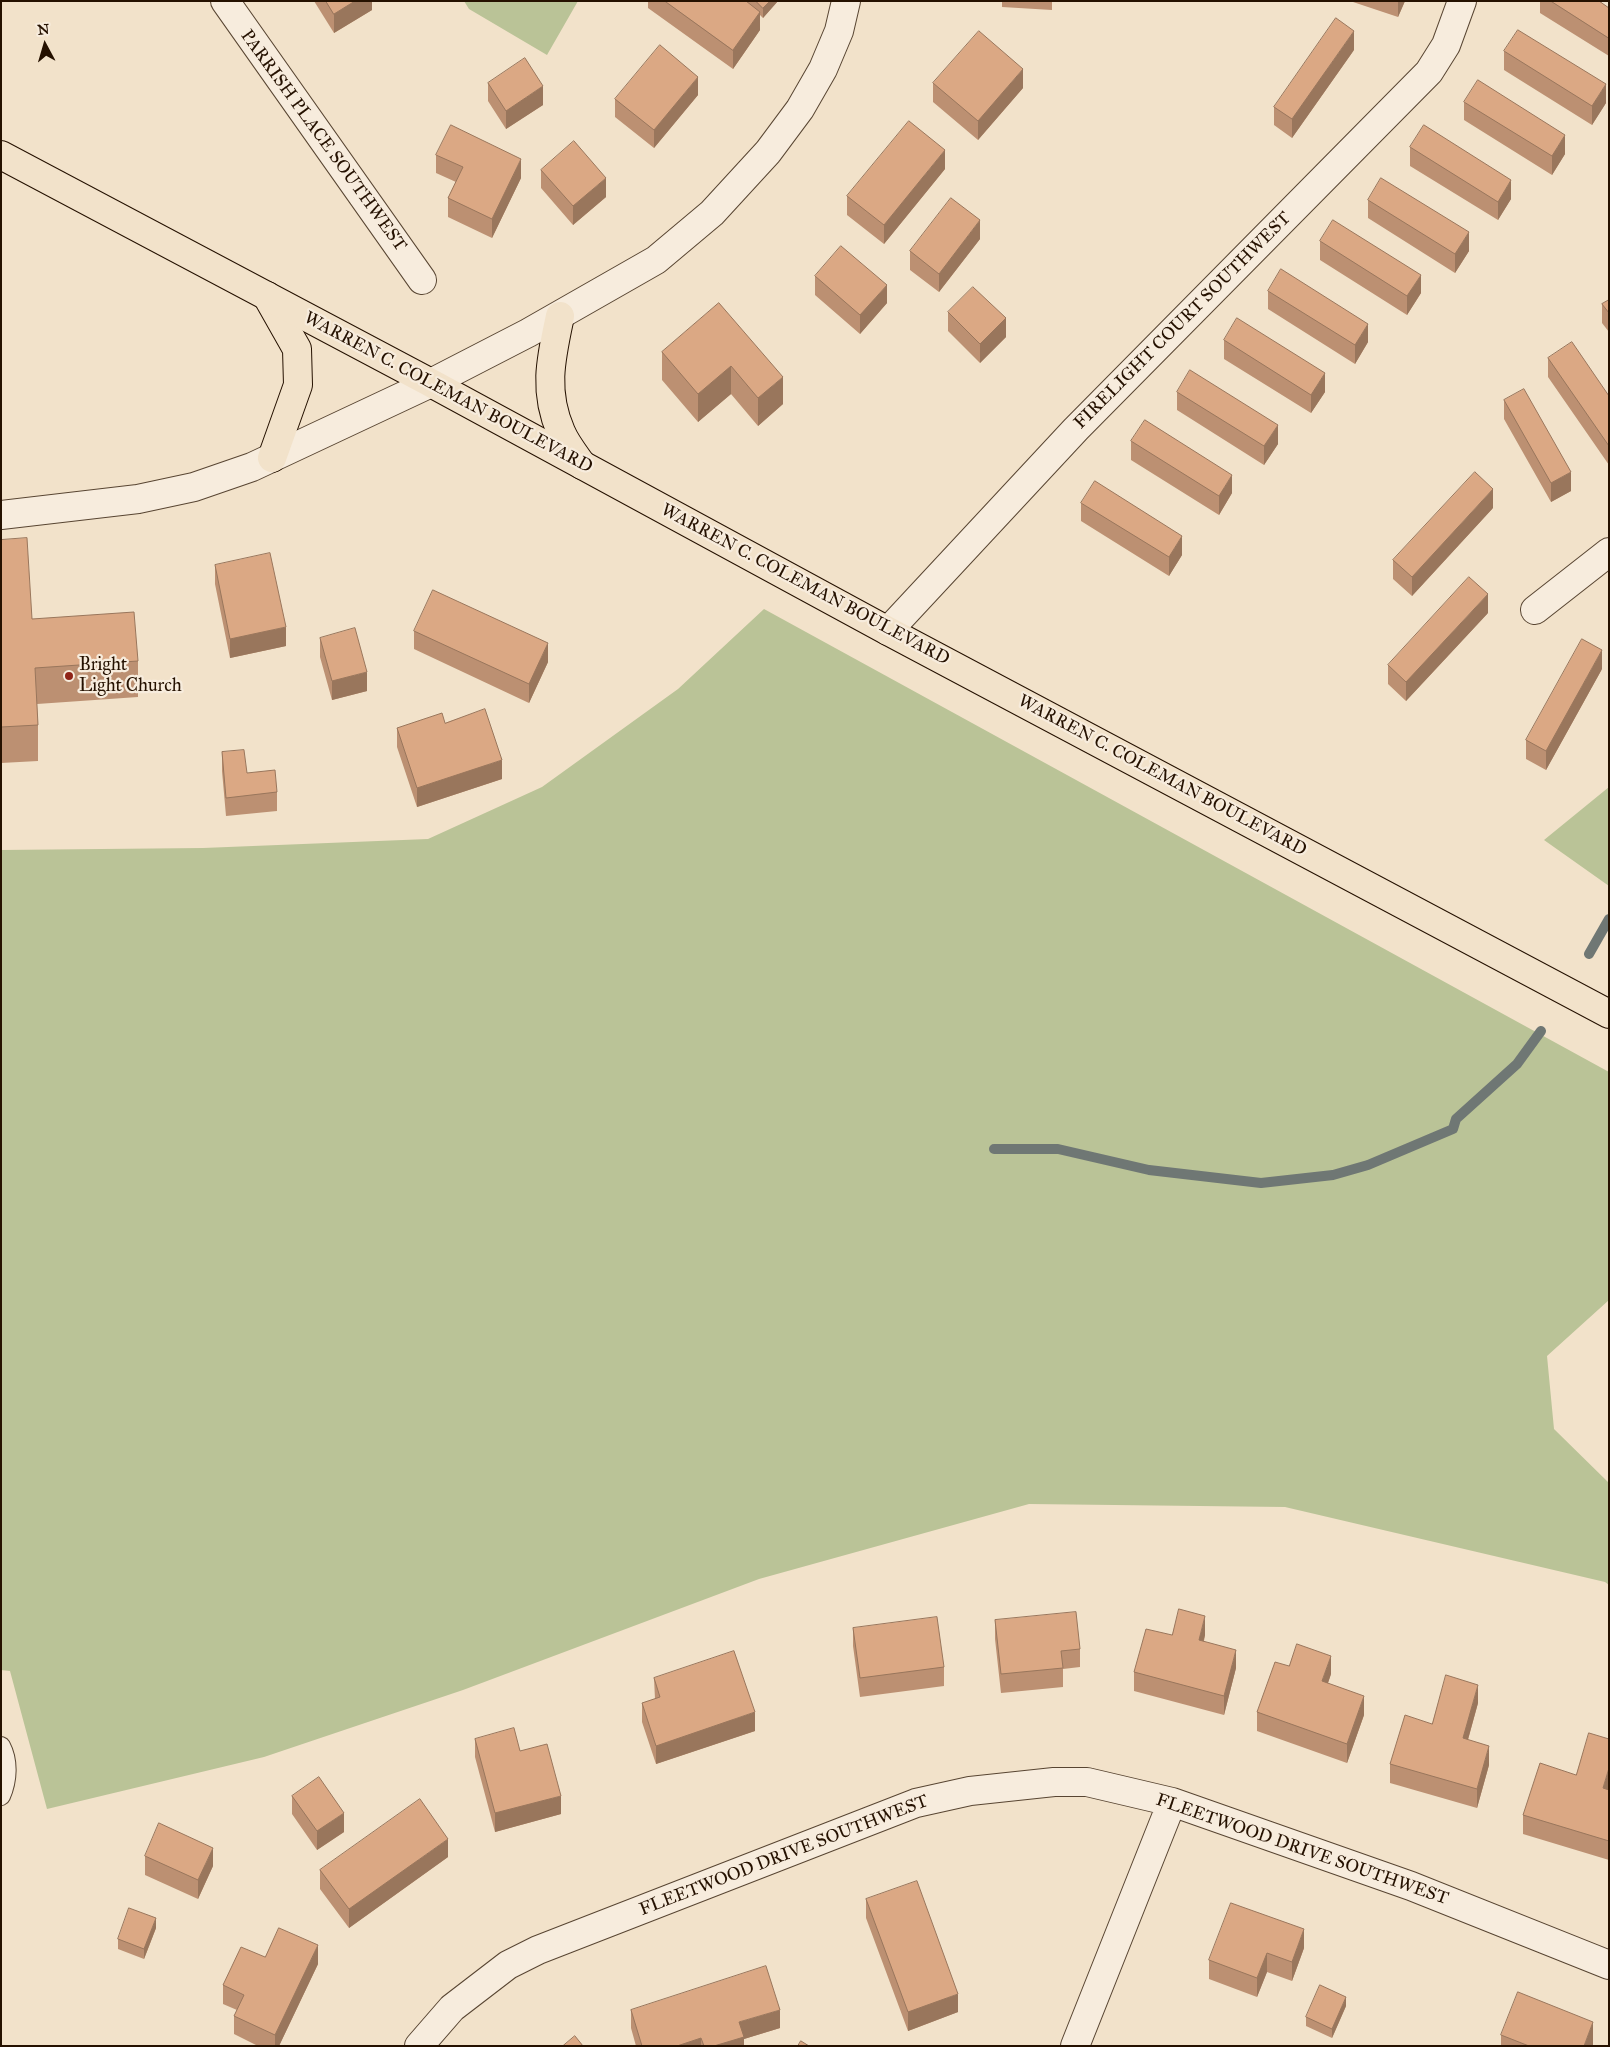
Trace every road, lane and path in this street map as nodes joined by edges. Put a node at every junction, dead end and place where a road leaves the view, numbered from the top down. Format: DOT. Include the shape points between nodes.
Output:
graph roads {
  1 [pos="225,1"];
  2 [pos="846,1"];
  3 [pos="1462,1"];
  4 [pos="1,155"];
  5 [pos="422,280"];
  6 [pos="267,296"];
  7 [pos="560,316"];
  8 [pos="431,383"];
  9 [pos="272,458"];
  10 [pos="582,465"];
  11 [pos="1,515"];
  12 [pos="1609,552"];
  13 [pos="1535,610"];
  14 [pos="888,631"];
  15 [pos="1609,1014"];
  16 [pos="1,1746"];
  17 [pos="1,1796"];
  18 [pos="1172,1802"];
  19 [pos="1609,1965"];
  20 [pos="419,2046"];
  21 [pos="1075,2046"];
  1 -- 5 [label="street, PARRISH PLACE SOUTHWEST"];
  2 -- 7 [label="street" via="839,31 823,69 800,109 768,152 712,213 656,260"];
  3 -- 14 [label="street, FIRELIGHT COURT SOUTHWEST" via="1446,45 1429,72 1076,429"];
  4 -- 6 [label="main road, WARREN C. COLEMAN BOULEVARD"];
  6 -- 8 [label="main road, WARREN C. COLEMAN BOULEVARD"];
  6 -- 9 [label="main road" via="296,349 298,385"];
  7 -- 8 [label="street"];
  7 -- 10 [label="main road" via="549,371 550,387 562,433"];
  8 -- 9 [label="street"];
  8 -- 10 [label="main road, WARREN C. COLEMAN BOULEVARD"];
  9 -- 11 [label="street" via="194,487 138,499"];
  10 -- 14 [label="main road, WARREN C. COLEMAN BOULEVARD"];
  12 -- 13 [label="street"];
  14 -- 15 [label="main road, WARREN C. COLEMAN BOULEVARD"];
  16 -- 17 [label="lane" via="7,1767 6,1786"];
  18 -- 19 [label="street, FLEETWOOD DRIVE SOUTHWEST" via="1412,1886"];
  18 -- 20 [label="street, FLEETWOOD DRIVE SOUTHWEST" via="1087,1782 1054,1782 970,1791 916,1803 538,1950 508,1965 452,2008"];
  18 -- 21 [label="street"];
}
